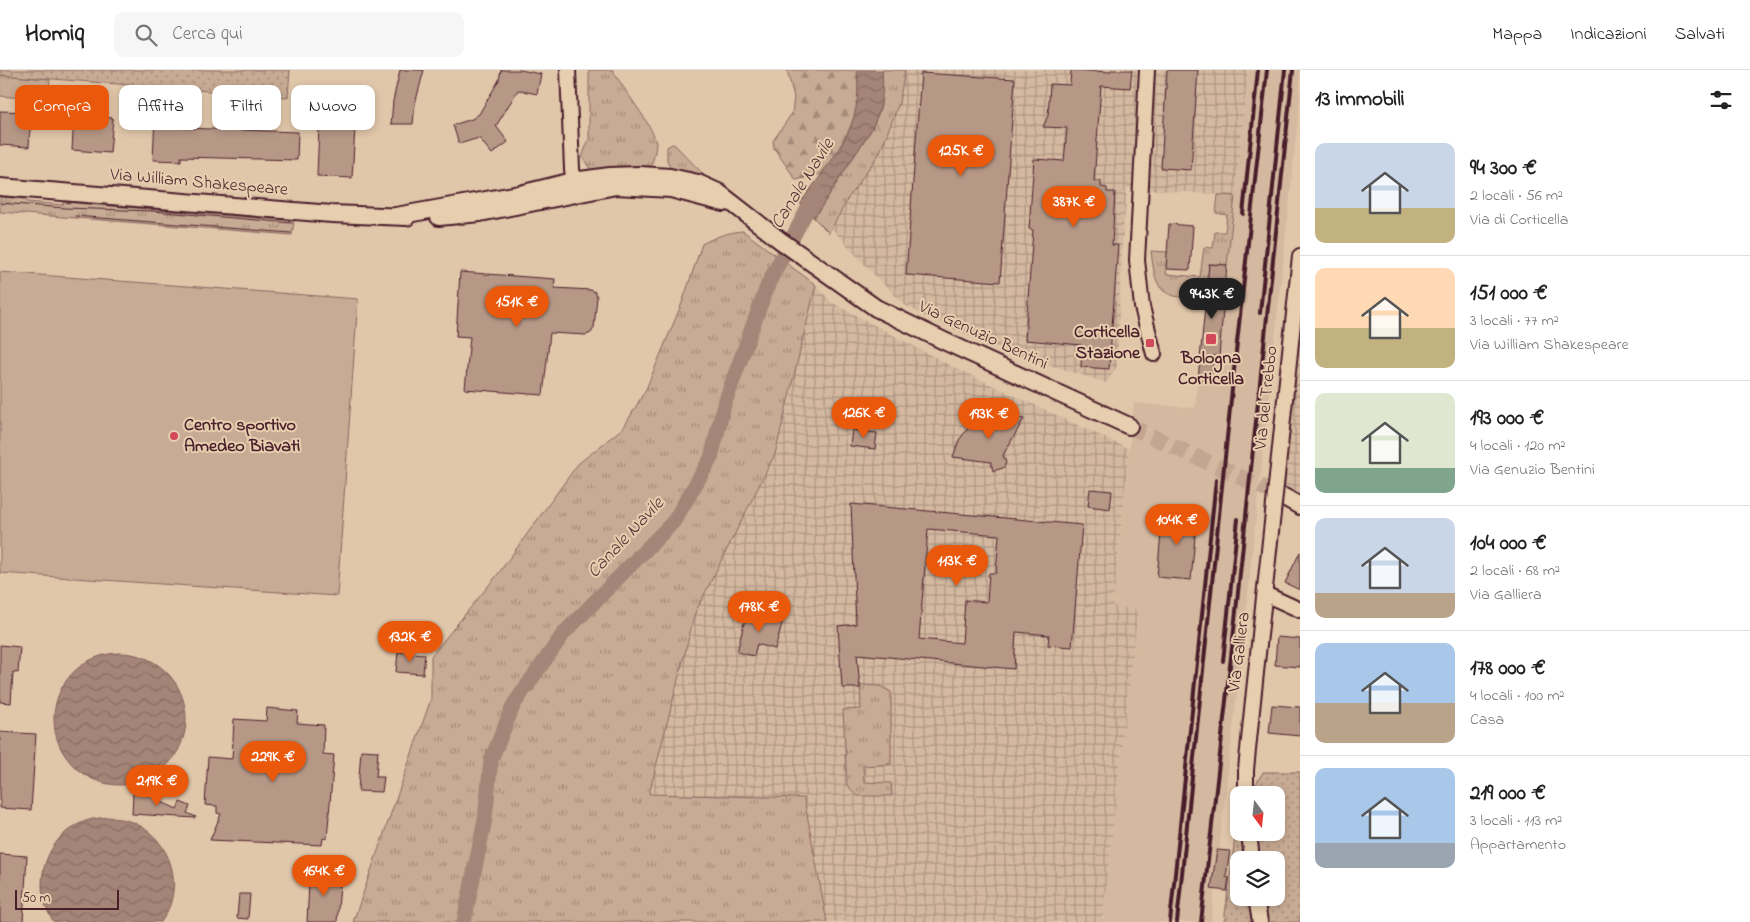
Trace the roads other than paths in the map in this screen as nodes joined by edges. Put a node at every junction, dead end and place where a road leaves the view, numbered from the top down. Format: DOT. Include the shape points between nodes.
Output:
graph roads {
  1 [pos="568,70"];
  2 [pos="1147,70"];
  3 [pos="0,187"];
  4 [pos="574,187"];
  5 [pos="1300,256"];
  6 [pos="825,272"];
  7 [pos="1154,354"];
  8 [pos="1129,426"];
  9 [pos="1284,497"];
  10 [pos="1300,506"];
  11 [pos="1274,513"];
  12 [pos="1265,594"];
  13 [pos="1300,610"];
  14 [pos="1246,786"];
  15 [pos="1257,906"];
  16 [pos="1260,922"];
  1 -- 4 [label="street"];
  2 -- 7 [label="street" via="1137,265 1142,307"];
  3 -- 4 [label="main road, Via William Shakespeare" via="332,214 438,217 550,200"];
  4 -- 6 [label="main road, Via William Shakespeare" via="640,175 698,182 718,192"];
  5 -- 11 [label="street, Via del Trebbo, bridge"];
  6 -- 8 [label="main road, Via Genuzio Bentini" via="885,312"];
  9 -- 10 [label="main road"];
  11 -- 12 [label="street, Via Galliera"];
  12 -- 13 [label="street"];
  12 -- 14 [label="street, Via Galliera"];
  15 -- 16 [label="street"];
}
